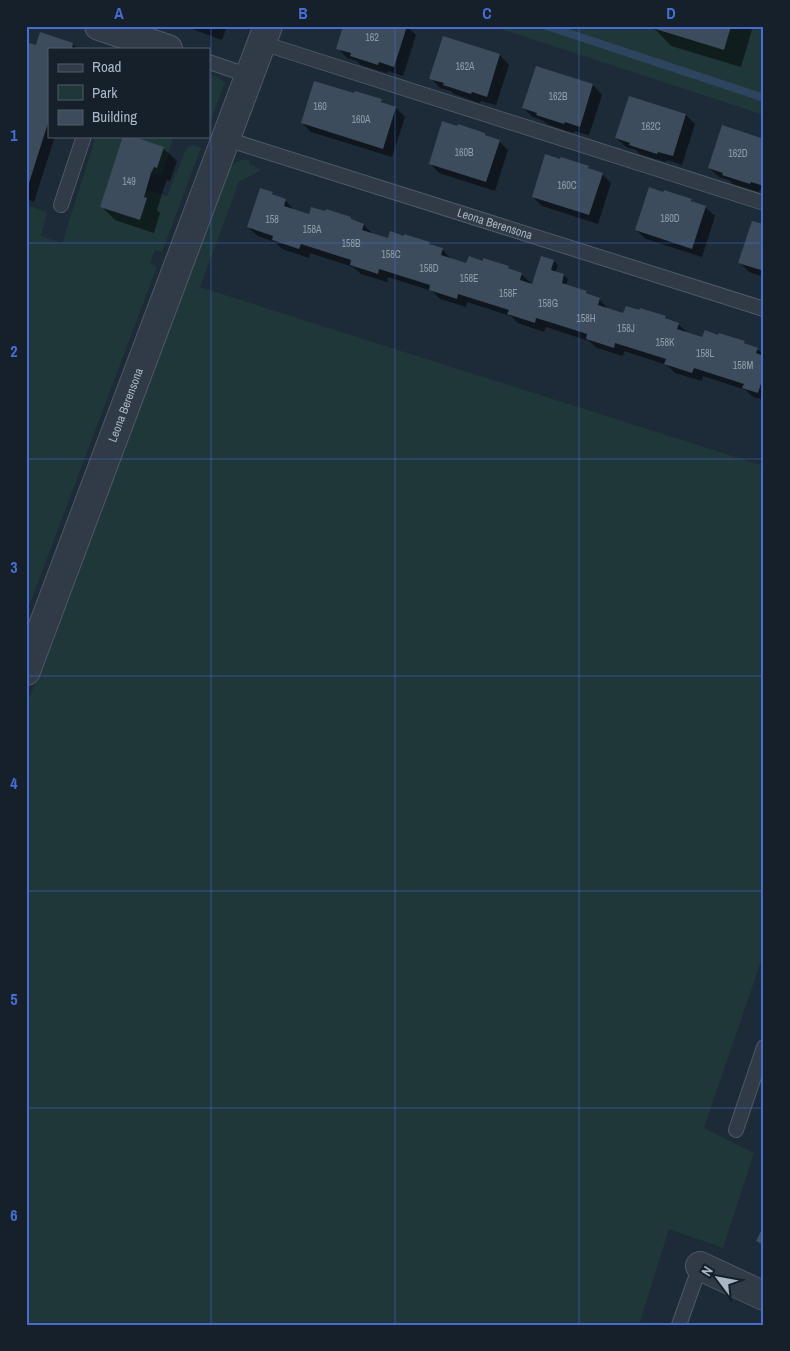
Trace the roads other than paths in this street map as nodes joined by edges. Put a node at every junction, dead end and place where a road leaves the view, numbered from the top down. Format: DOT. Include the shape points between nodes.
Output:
graph roads {
  1 [pos="265,34"];
  2 [pos="109,36"];
  3 [pos="163,48"];
  4 [pos="210,62"];
  5 [pos="250,76"];
  6 [pos="83,138"];
  7 [pos="226,139"];
  8 [pos="764,203"];
  9 [pos="61,206"];
  10 [pos="764,309"];
  11 [pos="26,671"];
  12 [pos="764,1047"];
  13 [pos="736,1130"];
  14 [pos="700,1266"];
  15 [pos="764,1296"];
  16 [pos="679,1325"];
  1 -- 5 [label="street, Leona Berensona"];
  1 -- 8 [label="lane"];
  2 -- 3 [label="street"];
  4 -- 5 [label="lane"];
  5 -- 7 [label="street, Leona Berensona"];
  6 -- 9 [label="lane"];
  7 -- 10 [label="lane, Leona Berensona"];
  7 -- 11 [label="street, Leona Berensona"];
  12 -- 13 [label="lane"];
  14 -- 15 [label="street"];
  14 -- 16 [label="lane"];
}
